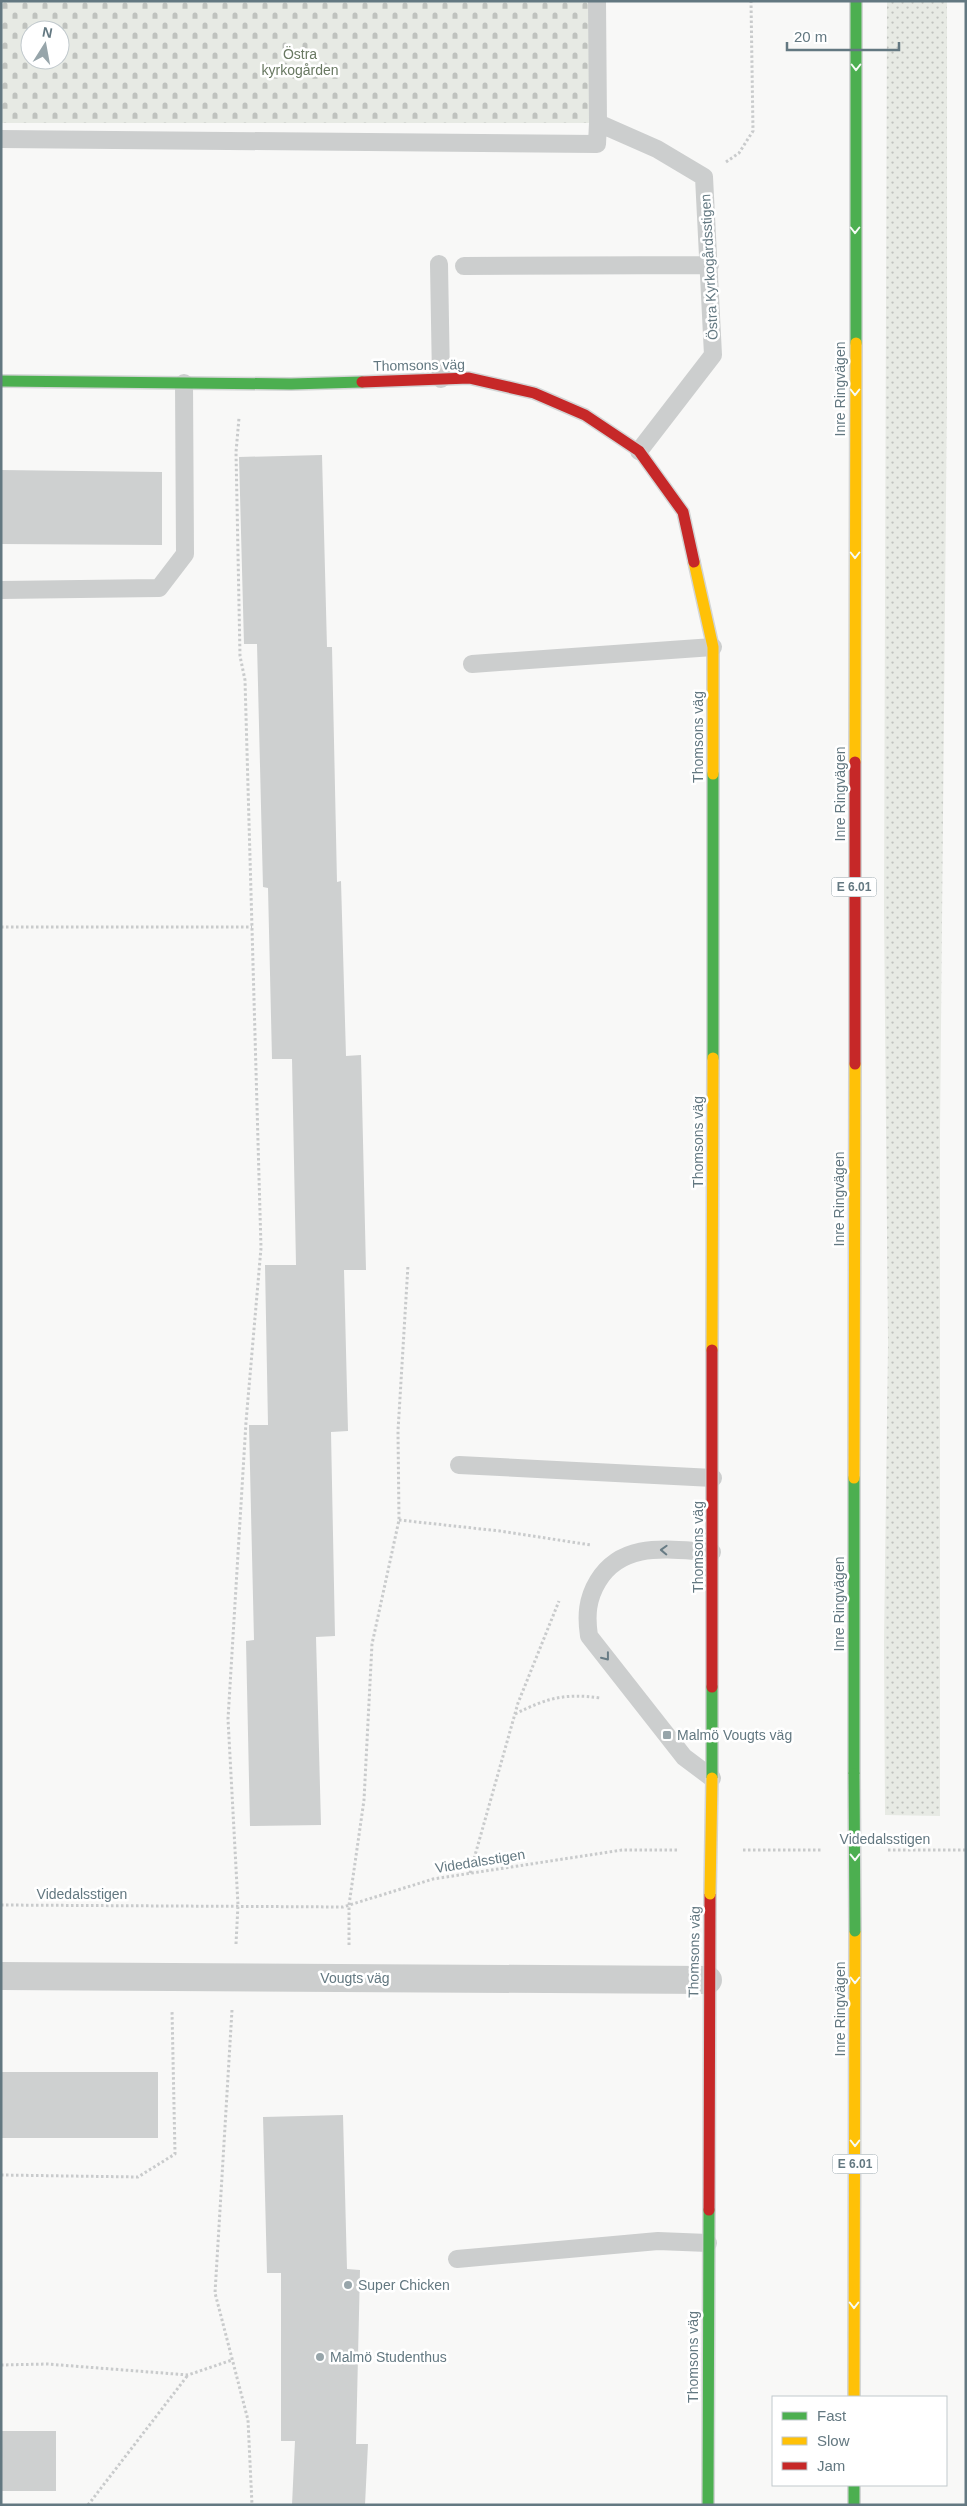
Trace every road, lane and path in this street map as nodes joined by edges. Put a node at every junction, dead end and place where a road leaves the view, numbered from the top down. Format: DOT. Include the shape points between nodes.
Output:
graph roads {
  1 [pos="597,1"];
  2 [pos="752,1"];
  3 [pos="856,1"];
  4 [pos="598,123"];
  5 [pos="1,139"];
  6 [pos="704,177"];
  7 [pos="439,264"];
  8 [pos="710,265"];
  9 [pos="464,266"];
  10 [pos="442,380"];
  11 [pos="1,381"];
  12 [pos="184,383"];
  13 [pos="240,384"];
  14 [pos="639,451"];
  15 [pos="1,590"];
  16 [pos="713,647"];
  17 [pos="472,664"];
  18 [pos="1,927"];
  19 [pos="252,927"];
  20 [pos="408,1265"];
  21 [pos="459,1465"];
  22 [pos="713,1478"];
  23 [pos="399,1520"];
  24 [pos="597,1545"];
  25 [pos="712,1552"];
  26 [pos="563,1592"];
  27 [pos="600,1698"];
  28 [pos="515,1714"];
  29 [pos="712,1778"];
  30 [pos="680,1850"];
  31 [pos="736,1850"];
  32 [pos="826,1850"];
  33 [pos="885,1850"];
  34 [pos="966,1850"];
  35 [pos="470,1874"];
  36 [pos="1,1905"];
  37 [pos="349,1905"];
  38 [pos="238,1906"];
  39 [pos="1,1976"];
  40 [pos="172,1977"];
  41 [pos="234,1977"];
  42 [pos="350,1978"];
  43 [pos="708,1980"];
  44 [pos="1,2175"];
  45 [pos="708,2243"];
  46 [pos="456,2260"];
  47 [pos="232,2360"];
  48 [pos="1,2365"];
  49 [pos="188,2375"];
  50 [pos="854,2396"];
  51 [pos="854,2486"];
  52 [pos="88,2505"];
  53 [pos="252,2505"];
  54 [pos="708,2505"];
  55 [pos="854,2505"];
  1 -- 4 [label="lane"];
  2 -- 6 [label="path" via="753,131 739,153"];
  3 -- 50 [label="main road, Inre Ringvägen / E 6.01, one-way, bridge"];
  4 -- 5 [label="lane" via="597,144"];
  4 -- 6 [label="lane, Östra Kyrkogårdsstigen" via="657,149"];
  6 -- 8 [label="lane, Östra Kyrkogårdsstigen"];
  7 -- 10 [label="lane"];
  8 -- 9 [label="lane"];
  8 -- 14 [label="lane, Östra Kyrkogårdsstigen" via="713,355"];
  10 -- 13 [label="main road, Thomsons väg"];
  10 -- 14 [label="main road, Thomsons väg" via="469,378 534,393 585,415"];
  11 -- 12 [label="main road, Thomsons väg"];
  12 -- 13 [label="main road, Thomsons väg"];
  12 -- 15 [label="lane" via="185,554 159,588"];
  13 -- 19 [label="path" via="236,452 240,656 244,680"];
  14 -- 16 [label="main road, Thomsons väg" via="682,512"];
  16 -- 17 [label="lane"];
  16 -- 22 [label="main road, Thomsons väg"];
  18 -- 19 [label="path"];
  19 -- 38 [label="path" via="261,1248 246,1422 228,1719"];
  20 -- 23 [label="path" via="398,1432"];
  21 -- 22 [label="lane"];
  22 -- 25 [label="main road, Thomsons väg"];
  23 -- 24 [label="path"];
  23 -- 37 [label="path" via="372,1644 364,1800"];
  25 -- 29 [label="main road, Thomsons väg"];
  25 -- 29 [label="lane, one-way" via="657,1549 625,1554 606,1568 592,1590 586,1615 589,1636 684,1757"];
  26 -- 28 [label="path"];
  27 -- 28 [label="path" via="565,1695"];
  28 -- 35 [label="path"];
  29 -- 43 [label="main road, Thomsons väg, bridge"];
  30 -- 35 [label="path, Videdalsstigen" via="622,1850"];
  31 -- 32 [label="path, Videdalsstigen"];
  33 -- 34 [label="path, Videdalsstigen"];
  35 -- 37 [label="path, Videdalsstigen" via="434,1879"];
  36 -- 38 [label="path, Videdalsstigen"];
  37 -- 38 [label="path, Videdalsstigen"];
  37 -- 42 [label="path"];
  39 -- 40 [label="street, Vougts väg"];
  40 -- 41 [label="street, Vougts väg"];
  40 -- 44 [label="path" via="175,2154 138,2177"];
  41 -- 42 [label="street, Vougts väg"];
  41 -- 47 [label="path" via="216,2294"];
  42 -- 43 [label="street, Vougts väg"];
  43 -- 45 [label="main road, Thomsons väg"];
  45 -- 46 [label="lane" via="658,2241"];
  45 -- 54 [label="main road, Thomsons väg"];
  47 -- 49 [label="path"];
  47 -- 53 [label="path" via="248,2420"];
  48 -- 49 [label="path" via="47,2364"];
  49 -- 52 [label="path"];
  51 -- 55 [label="main road"];
}
